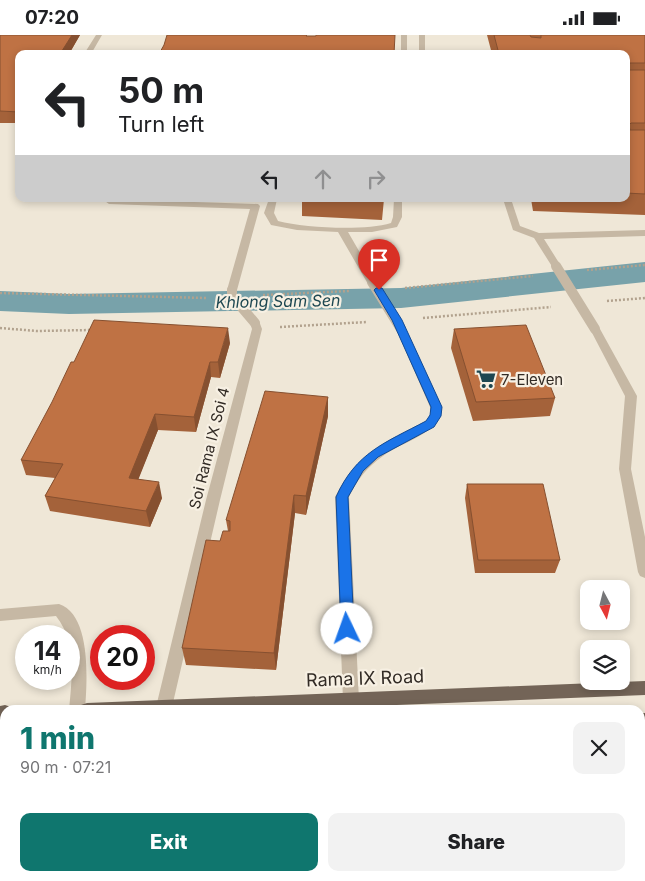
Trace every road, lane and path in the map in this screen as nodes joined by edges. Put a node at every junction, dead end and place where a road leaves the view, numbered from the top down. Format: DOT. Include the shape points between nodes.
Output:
graph roads {
  1 [pos="99,35"];
  2 [pos="404,35"];
  3 [pos="422,35"];
  4 [pos="90,50"];
  5 [pos="404,50"];
  6 [pos="422,50"];
  7 [pos="138,202"];
  8 [pos="272,202"];
  9 [pos="398,202"];
  10 [pos="508,202"];
  11 [pos="341,229"];
  12 [pos="645,233"];
  13 [pos="538,236"];
  14 [pos="645,265"];
  15 [pos="589,270"];
  16 [pos="522,277"];
  17 [pos="431,286"];
  18 [pos="330,292"];
  19 [pos="0,293"];
  20 [pos="257,295"];
  21 [pos="209,298"];
  22 [pos="645,298"];
  23 [pos="601,302"];
  24 [pos="540,308"];
  25 [pos="431,317"];
  26 [pos="362,322"];
  27 [pos="282,327"];
  28 [pos="0,328"];
  29 [pos="96,330"];
  30 [pos="645,572"];
  31 [pos="0,615"];
  32 [pos="645,688"];
  33 [pos="351,700"];
  34 [pos="77,705"];
  35 [pos="164,705"];
  36 [pos="217,705"];
  1 -- 4 [label="street"];
  2 -- 5 [label="street"];
  3 -- 6 [label="street"];
  7 -- 35 [label="street, Soi Rama IX Soi 4, bridge" via="255,206 232,296 255,323 256,329"];
  8 -- 11 [label="street" via="269,213 274,223"];
  9 -- 11 [label="street" via="394,225"];
  10 -- 13 [label="street" via="516,228"];
  11 -- 33 [label="street, bridge" via="401,329 436,407 436,416 430,424 374,454 359,468 342,497"];
  12 -- 13 [label="street"];
  13 -- 30 [label="street, bridge" via="595,329 631,396 625,469"];
  14 -- 15 [label="path"];
  16 -- 17 [label="path"];
  18 -- 20 [label="path"];
  19 -- 21 [label="path"];
  22 -- 23 [label="path"];
  24 -- 25 [label="path"];
  26 -- 27 [label="path"];
  28 -- 29 [label="path"];
  31 -- 34 [label="street" via="59,610 68,619 78,650"];
  32 -- 33 [label="main road, Rama IX Road"];
  33 -- 36 [label="main road, Rama IX Road"];
}
